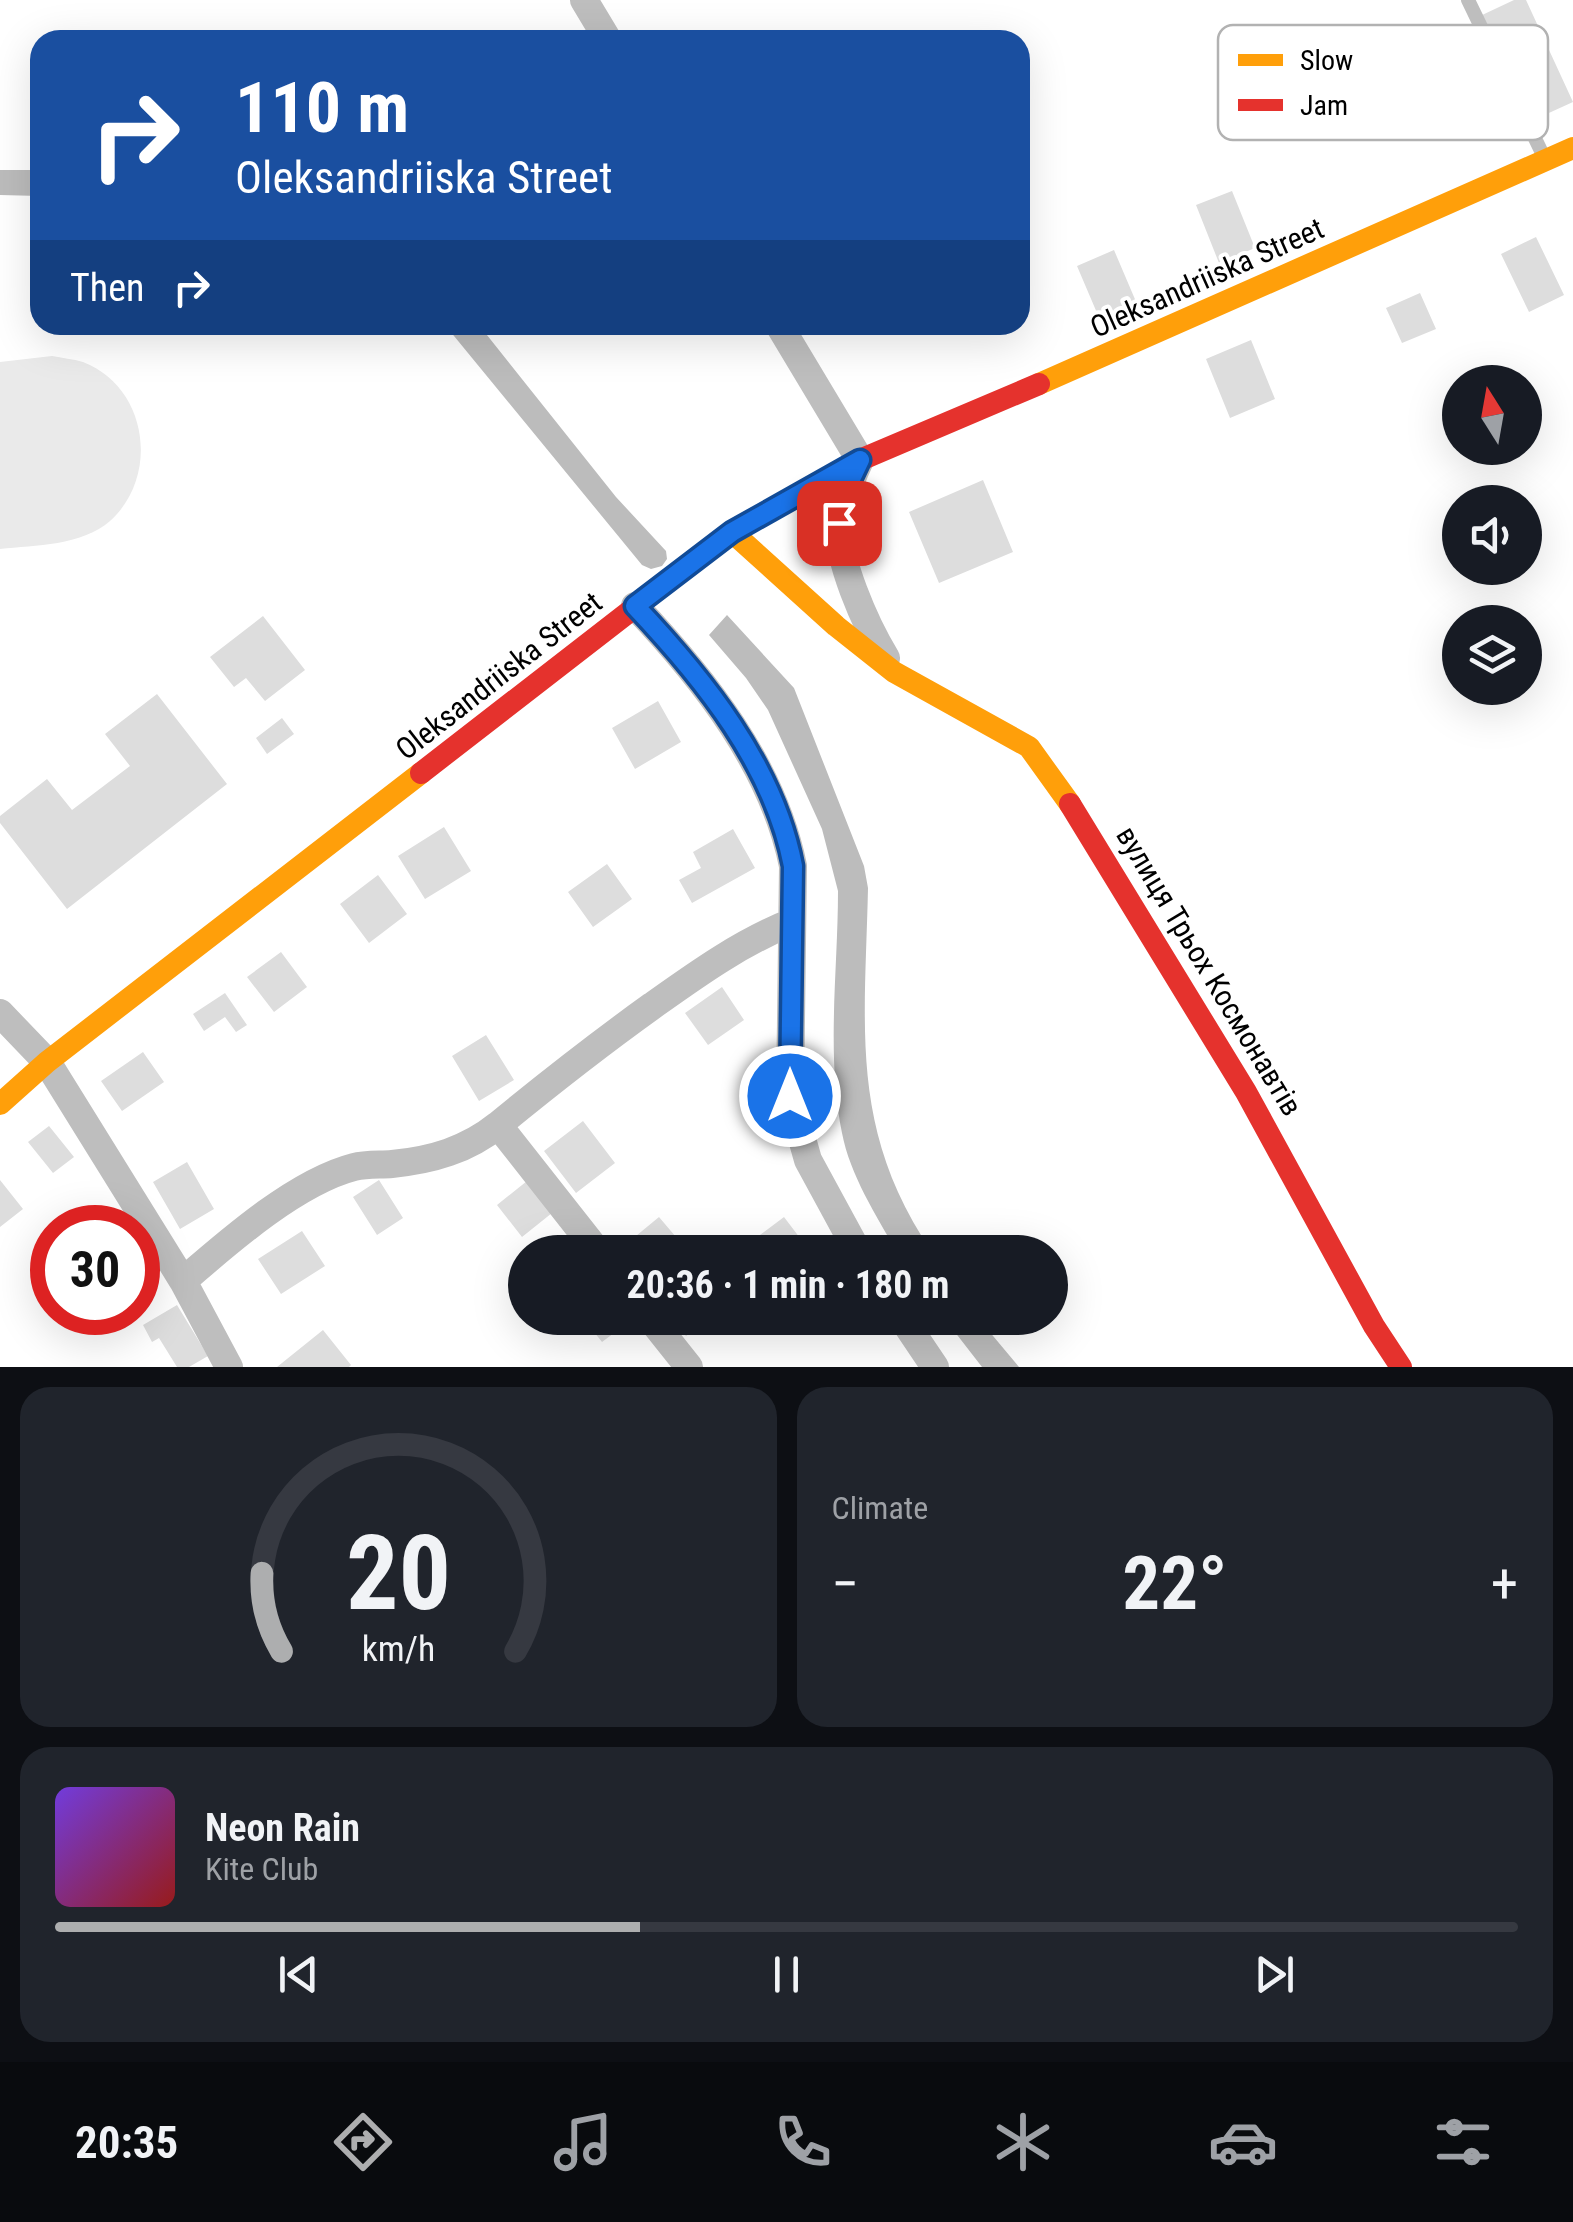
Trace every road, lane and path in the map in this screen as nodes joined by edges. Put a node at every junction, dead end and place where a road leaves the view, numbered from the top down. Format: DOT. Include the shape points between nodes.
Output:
graph roads {
  1 [pos="584,0"];
  2 [pos="1468,0"];
  3 [pos="1480,25"];
  4 [pos="602,30"];
  5 [pos="1536,140"];
  6 [pos="1573,148"];
  7 [pos="1546,161"];
  8 [pos="785,335"];
  9 [pos="860,460"];
  10 [pos="732,532"];
  11 [pos="635,606"];
  12 [pos="894,672"];
  13 [pos="792,922"];
  14 [pos="0,1013"];
  15 [pos="47,1062"];
  16 [pos="0,1104"];
  17 [pos="498,1125"];
  18 [pos="585,1235"];
  19 [pos="849,1235"];
  20 [pos="183,1281"];
  21 [pos="664,1335"];
  22 [pos="913,1335"];
  23 [pos="230,1367"];
  24 [pos="689,1367"];
  25 [pos="935,1367"];
  26 [pos="1401,1367"];
  1 -- 4 [label="street"];
  2 -- 3 [label="lane"];
  5 -- 7 [label="lane"];
  6 -- 7 [label="street, Oleksandriiska Street"];
  7 -- 9 [label="street, Oleksandriiska Street"];
  8 -- 9 [label="street"];
  9 -- 10 [label="street, Oleksandriiska Street"];
  9 -- 12 [label="street" via="839,523 842,542 870,632"];
  10 -- 11 [label="street, Oleksandriiska Street"];
  10 -- 12 [label="street, вулиця Трьох Космонавтів"];
  11 -- 13 [label="street" via="710,696 767,786 793,866"];
  11 -- 15 [label="street, Oleksandriiska Street"];
  12 -- 26 [label="street, вулиця Трьох Космонавтів" via="1029,748 1060,788 1246,1092"];
  13 -- 17 [label="street" via="752,938 704,970"];
  13 -- 19 [label="street" via="790,1096 808,1160"];
  14 -- 15 [label="street"];
  15 -- 16 [label="street, Oleksandriiska Street"];
  15 -- 20 [label="street"];
  17 -- 18 [label="street"];
  17 -- 20 [label="street" via="476,1143 437,1157 354,1168 299,1192"];
  20 -- 23 [label="street"];
  21 -- 24 [label="street"];
  22 -- 25 [label="street"];
}
